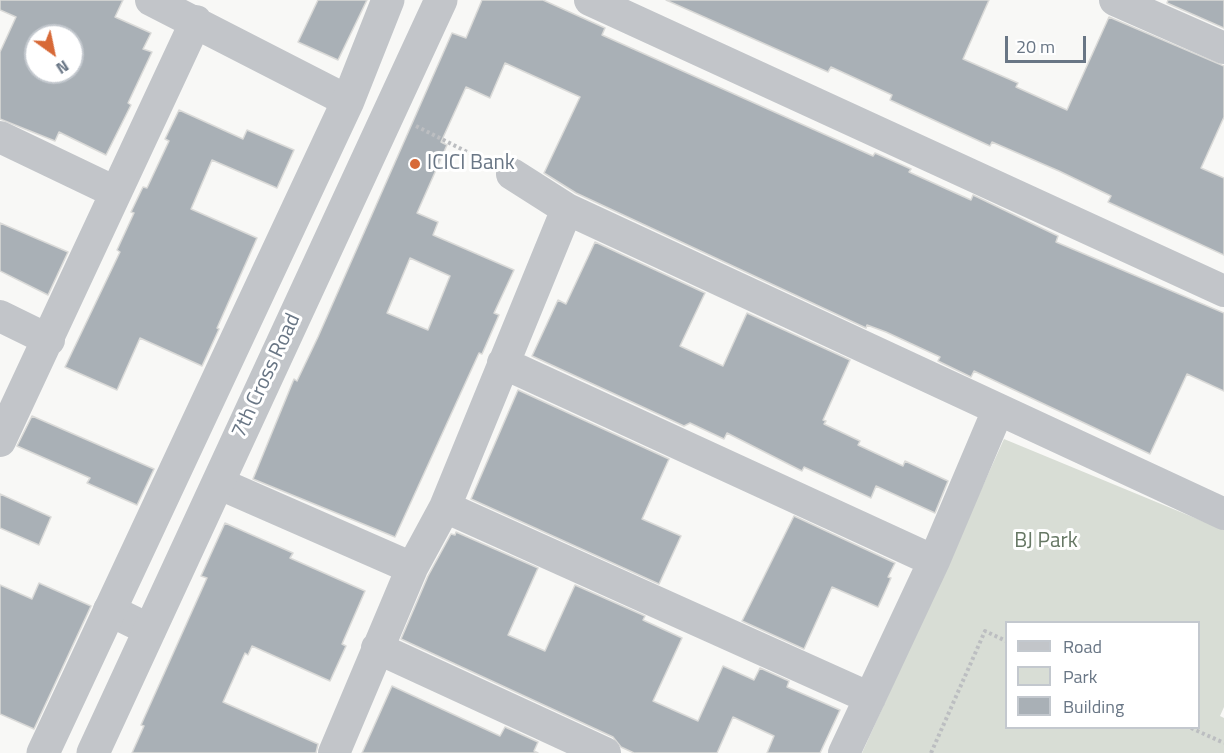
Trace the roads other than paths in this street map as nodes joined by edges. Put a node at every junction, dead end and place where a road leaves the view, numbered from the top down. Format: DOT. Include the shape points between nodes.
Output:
graph roads {
  1 [pos="151,0"];
  2 [pos="388,0"];
  3 [pos="441,0"];
  4 [pos="590,0"];
  5 [pos="1115,0"];
  6 [pos="196,21"];
  7 [pos="1224,48"];
  8 [pos="348,101"];
  9 [pos="0,137"];
  10 [pos="512,174"];
  11 [pos="114,192"];
  12 [pos="567,209"];
  13 [pos="294,215"];
  14 [pos="333,232"];
  15 [pos="1224,291"];
  16 [pos="0,316"];
  17 [pos="49,340"];
  18 [pos="503,363"];
  19 [pos="998,410"];
  20 [pos="0,441"];
  21 [pos="218,483"];
  22 [pos="445,507"];
  23 [pos="1224,514"];
  24 [pos="934,561"];
  25 [pos="412,568"];
  26 [pos="109,610"];
  27 [pos="150,630"];
  28 [pos="377,648"];
  29 [pos="870,698"];
  30 [pos="43,753"];
  31 [pos="93,753"];
  32 [pos="334,753"];
  33 [pos="604,753"];
  34 [pos="844,753"];
  1 -- 6 [label="street"];
  2 -- 8 [label="street, 7th Cross Road"];
  3 -- 14 [label="street, 7th Cross Road"];
  4 -- 15 [label="street"];
  5 -- 7 [label="street"];
  6 -- 8 [label="street"];
  6 -- 11 [label="street"];
  8 -- 13 [label="street, 7th Cross Road"];
  9 -- 11 [label="street"];
  10 -- 12 [label="street"];
  11 -- 17 [label="street"];
  12 -- 18 [label="street"];
  12 -- 19 [label="street"];
  13 -- 14 [label="street"];
  13 -- 26 [label="street, 7th Cross Road"];
  14 -- 21 [label="street, 7th Cross Road"];
  16 -- 17 [label="street"];
  17 -- 20 [label="street"];
  18 -- 22 [label="street"];
  18 -- 24 [label="street"];
  19 -- 23 [label="street"];
  19 -- 24 [label="street"];
  21 -- 25 [label="street"];
  21 -- 27 [label="street, 7th Cross Road"];
  22 -- 25 [label="street"];
  22 -- 29 [label="street"];
  24 -- 29 [label="street"];
  25 -- 28 [label="street"];
  26 -- 27 [label="street"];
  26 -- 30 [label="street, 7th Cross Road"];
  27 -- 31 [label="street, 7th Cross Road"];
  28 -- 32 [label="street"];
  28 -- 33 [label="street"];
  29 -- 34 [label="street"];
}
